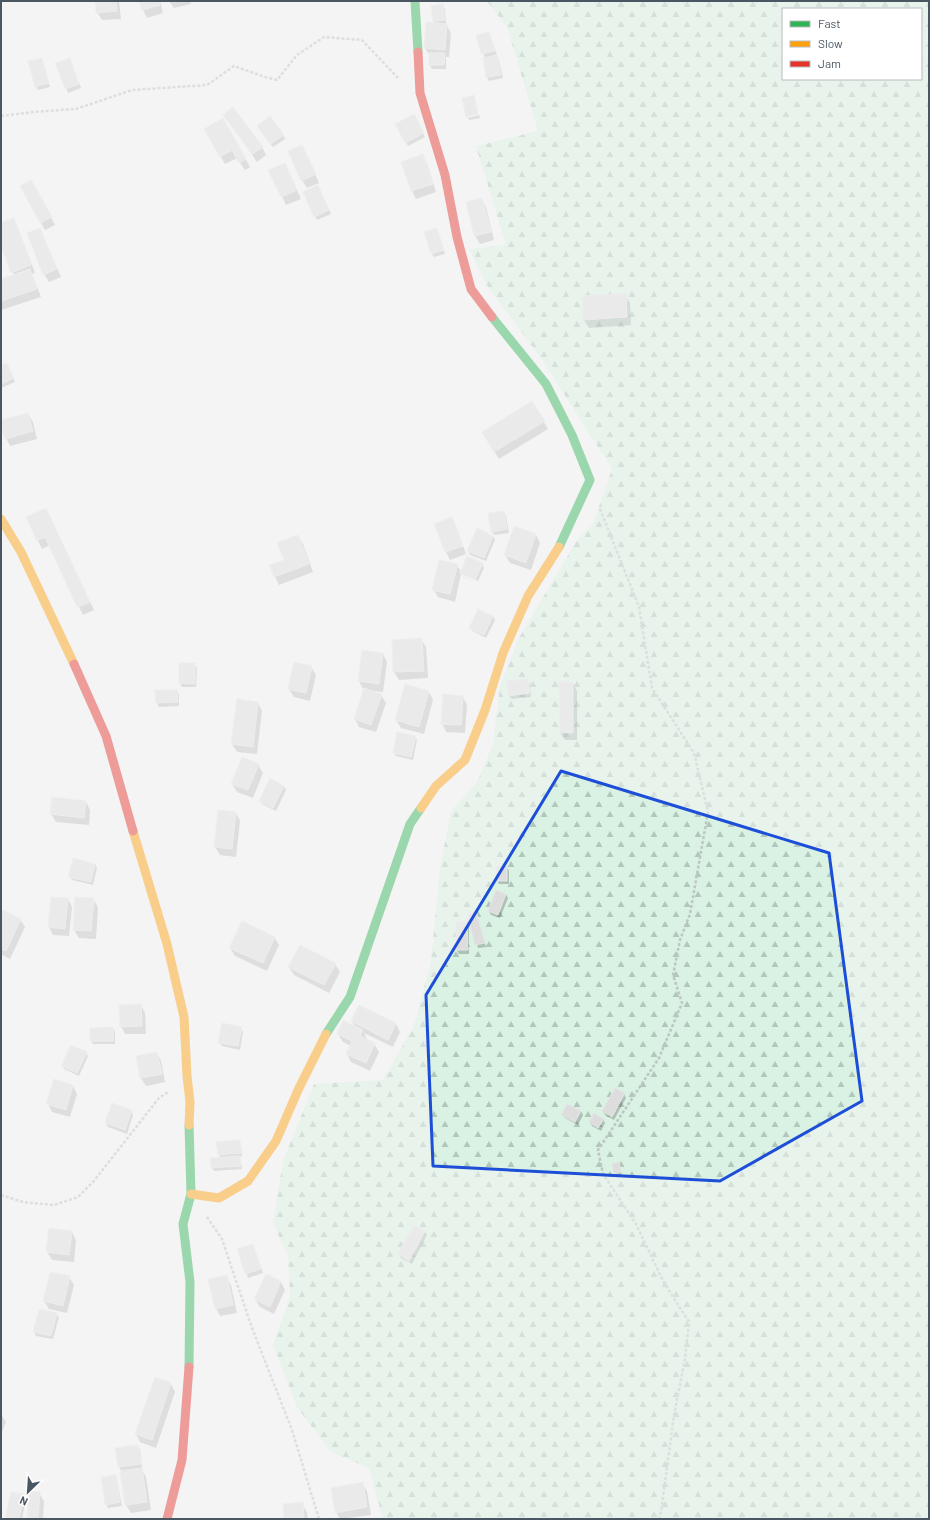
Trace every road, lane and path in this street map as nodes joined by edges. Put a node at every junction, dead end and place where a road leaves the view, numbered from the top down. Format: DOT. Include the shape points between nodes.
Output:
graph roads {
  1 [pos="415,1"];
  2 [pos="420,93"];
  3 [pos="1,116"];
  4 [pos="590,480"];
  5 [pos="1,520"];
  6 [pos="187,1076"];
  7 [pos="191,1194"];
  8 [pos="1,1195"];
  9 [pos="167,1519"];
  10 [pos="319,1519"];
  11 [pos="659,1519"];
  1 -- 2 [label="street"];
  2 -- 3 [label="path" via="401,81 362,40 324,37 297,55 277,80 234,66 207,85 132,90 76,109"];
  2 -- 4 [label="street" via="445,175 457,237 471,289 546,384 572,435"];
  4 -- 7 [label="street" via="559,547 528,596 503,653 485,710 465,760 436,786 410,824 350,997 323,1039 276,1141 248,1181 219,1198"];
  4 -- 11 [label="path" via="640,607 652,688 694,753 708,812 690,914 680,940 673,975 682,1003 659,1058 598,1150 603,1174 636,1224 663,1281 689,1322"];
  5 -- 6 [label="street" via="21,552 106,736 167,944 184,1017"];
  6 -- 7 [label="street" via="190,1102"];
  6 -- 8 [label="path" via="159,1098 93,1182 78,1197 54,1205 23,1202"];
  7 -- 9 [label="street" via="183,1224 190,1282 190,1352 182,1460"];
  7 -- 10 [label="path" via="222,1239 252,1328 292,1430"];
}
